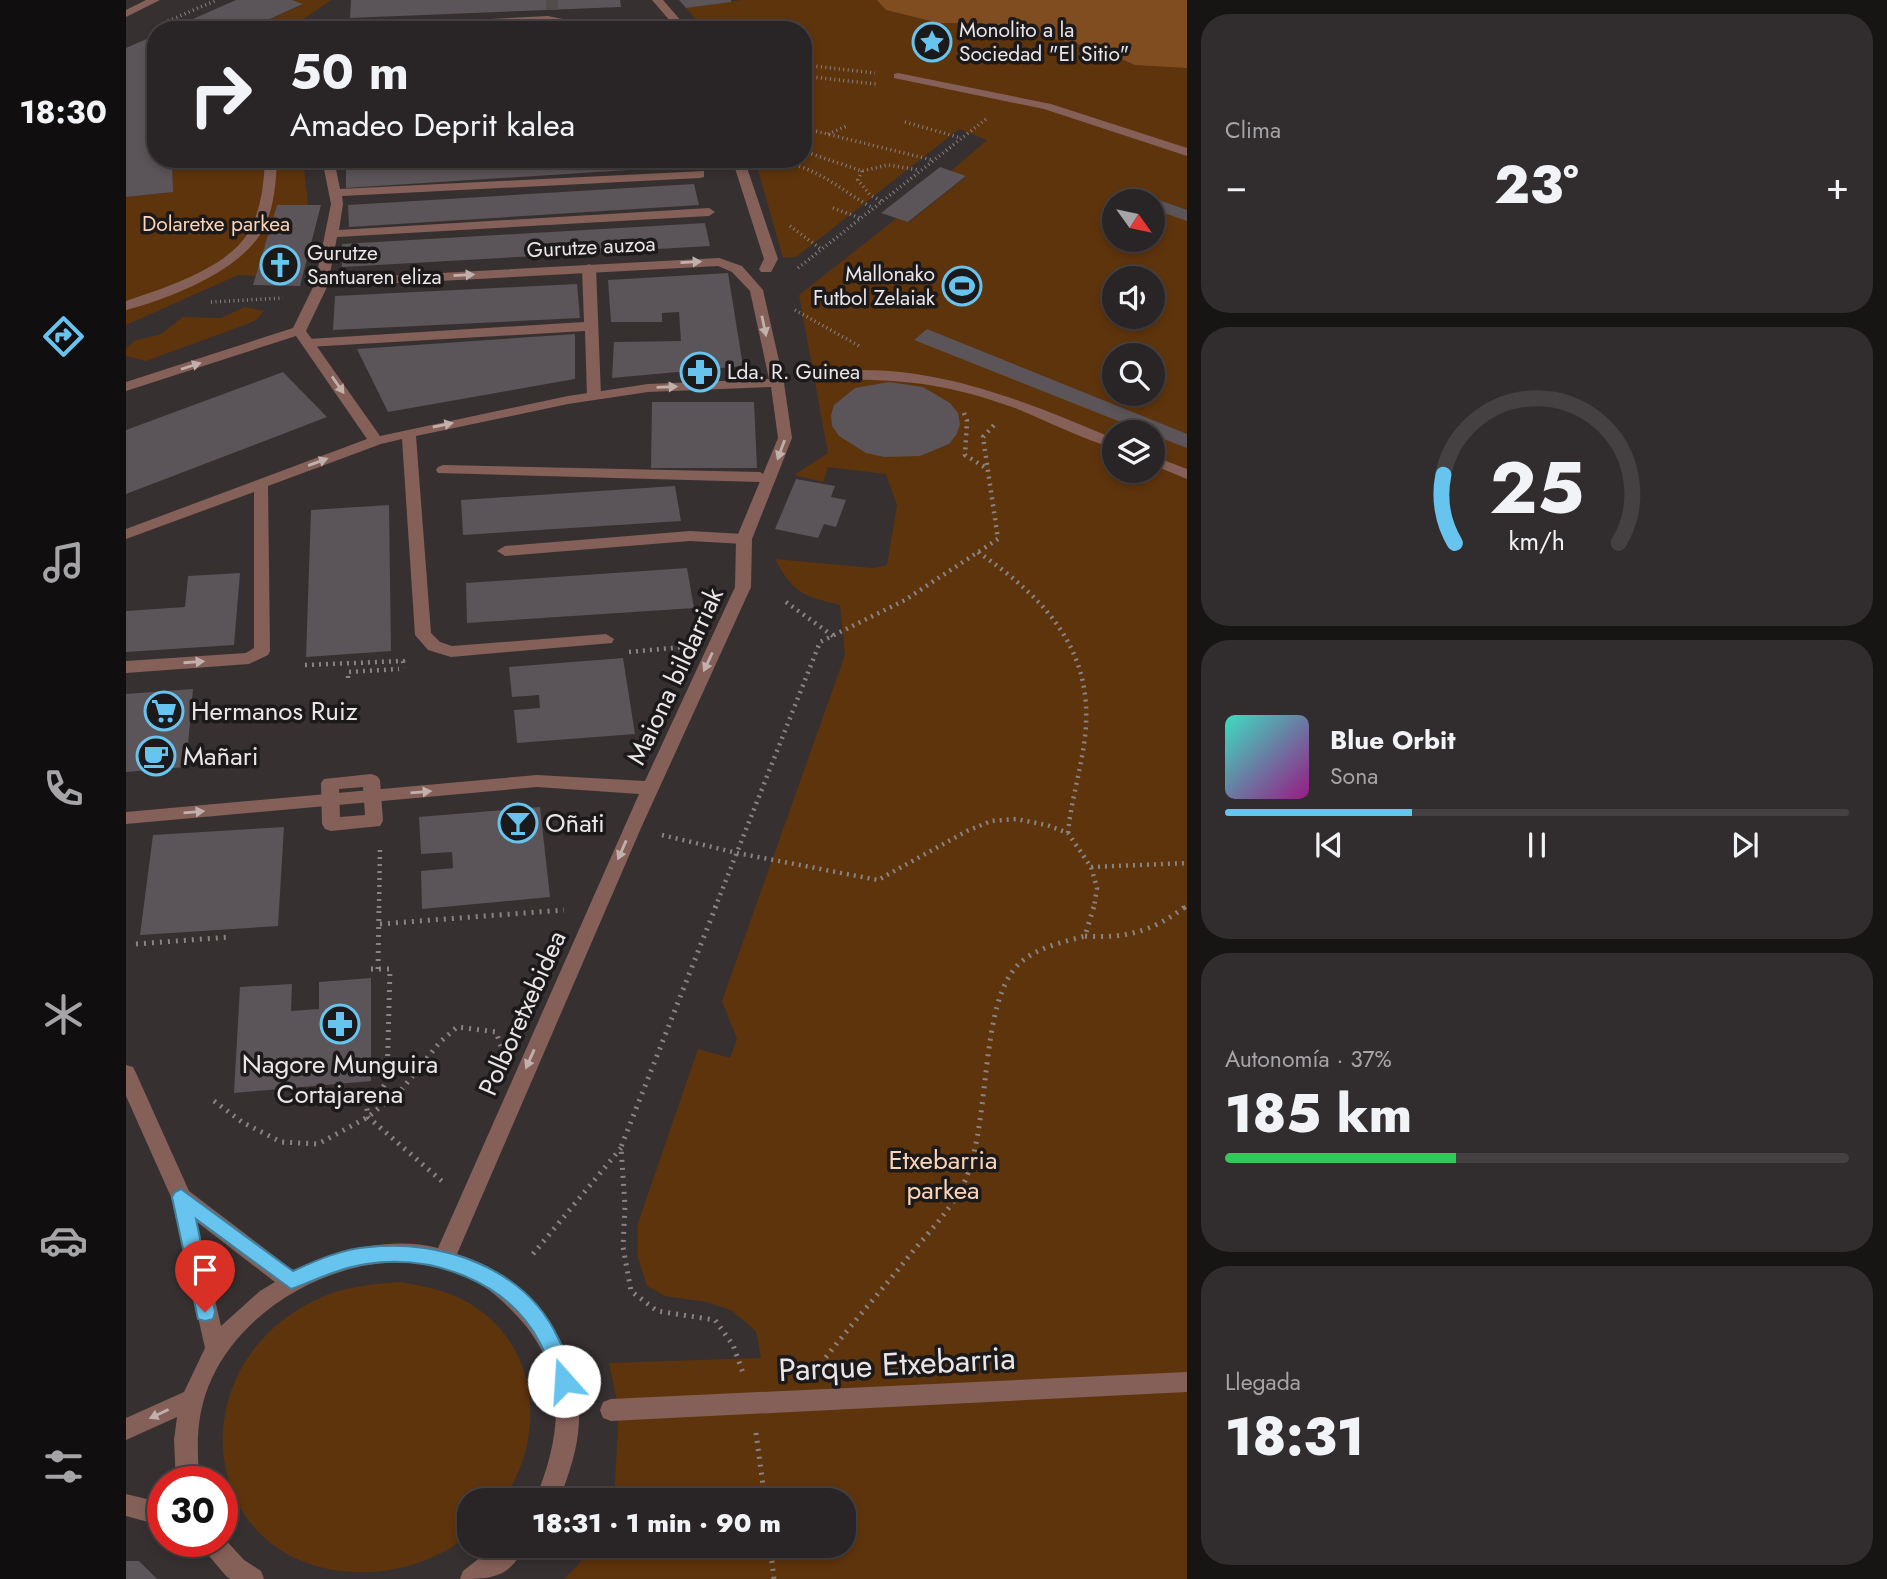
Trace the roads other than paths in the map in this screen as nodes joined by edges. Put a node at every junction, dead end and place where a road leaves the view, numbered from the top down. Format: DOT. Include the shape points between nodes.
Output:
graph roads {
  1 [pos="155,0"];
  2 [pos="657,0"];
  3 [pos="126,14"];
  4 [pos="469,21"];
  5 [pos="566,21"];
  6 [pos="676,21"];
  7 [pos="898,76"];
  8 [pos="1187,152"];
  9 [pos="270,168"];
  10 [pos="330,168"];
  11 [pos="741,168"];
  12 [pos="700,174"];
  13 [pos="334,193"];
  14 [pos="709,212"];
  15 [pos="330,234"];
  16 [pos="589,268"];
  17 [pos="766,269"];
  18 [pos="322,283"];
  19 [pos="126,306"];
  20 [pos="592,326"];
  21 [pos="303,337"];
  22 [pos="808,376"];
  23 [pos="777,383"];
  24 [pos="126,387"];
  25 [pos="594,396"];
  26 [pos="409,433"];
  27 [pos="1102,439"];
  28 [pos="376,441"];
  29 [pos="1165,465"];
  30 [pos="443,470"];
  31 [pos="1187,474"];
  32 [pos="760,477"];
  33 [pos="261,484"];
  34 [pos="126,534"];
  35 [pos="744,539"];
  36 [pos="505,551"];
  37 [pos="606,639"];
  38 [pos="126,667"];
  39 [pos="649,788"];
  40 [pos="126,818"];
  41 [pos="126,1073"];
  42 [pos="181,1197"];
  43 [pos="444,1259"];
  44 [pos="291,1281"];
  45 [pos="215,1346"];
  46 [pos="1187,1382"];
  47 [pos="192,1399"];
  48 [pos="611,1410"];
  49 [pos="126,1429"];
  50 [pos="185,1466"];
  51 [pos="552,1488"];
  52 [pos="126,1505"];
  53 [pos="147,1511"];
  54 [pos="226,1557"];
  55 [pos="500,1558"];
  56 [pos="243,1575"];
  57 [pos="472,1579"];
  1 -- 3 [label="street"];
  2 -- 6 [label="street"];
  4 -- 5 [label="street" via="553,15"];
  7 -- 8 [label="street" via="1046,106"];
  9 -- 19 [label="street" via="267,200 251,240 223,264"];
  10 -- 13 [label="street"];
  11 -- 17 [label="street" via="771,258"];
  12 -- 13 [label="street"];
  13 -- 15 [label="street" via="337,204"];
  14 -- 15 [label="street, Gurutze auzoa"];
  15 -- 18 [label="street"];
  18 -- 16 [label="street, Gurutze auzoa, one-way"];
  16 -- 20 [label="street"];
  16 -- 23 [label="street, Gurutze auzoa, one-way" via="709,261 737,269 756,290"];
  18 -- 21 [label="street"];
  20 -- 21 [label="street"];
  20 -- 25 [label="street"];
  24 -- 21 [label="street, one-way"];
  21 -- 28 [label="street, one-way"];
  22 -- 27 [label="street" via="877,375 963,386"];
  25 -- 23 [label="street, one-way" via="648,387"];
  23 -- 35 [label="street, Maiona bildarriak, one-way" via="786,438"];
  26 -- 25 [label="street, one-way"];
  26 -- 28 [label="street"];
  26 -- 37 [label="street" via="423,635 434,646 452,652"];
  33 -- 28 [label="street, one-way"];
  29 -- 31 [label="street"];
  30 -- 32 [label="street"];
  33 -- 34 [label="street"];
  38 -- 33 [label="street, one-way" via="249,658 262,652"];
  35 -- 36 [label="street" via="690,536"];
  35 -- 39 [label="street, Maiona bildarriak, one-way" via="743,587"];
  40 -- 39 [label="street, one-way" via="537,781"];
  39 -- 43 [label="street, Polboretxebidea, one-way"];
  41 -- 42 [label="street"];
  42 -- 44 [label="street"];
  42 -- 45 [label="street"];
  43 -- 44 [label="street" via="406,1253 367,1255"];
  43 -- 51 [label="street" via="503,1287 528,1309 547,1335 567,1397 568,1432"];
  44 -- 45 [label="street" via="256,1305"];
  45 -- 47 [label="street"];
  46 -- 48 [label="street, Parque Etxebarria"];
  47 -- 49 [label="street, one-way"];
  47 -- 50 [label="street" via="185,1431"];
  52 -- 53 [label="street"];
  54 -- 56 [label="street"];
  55 -- 57 [label="street"];
}
